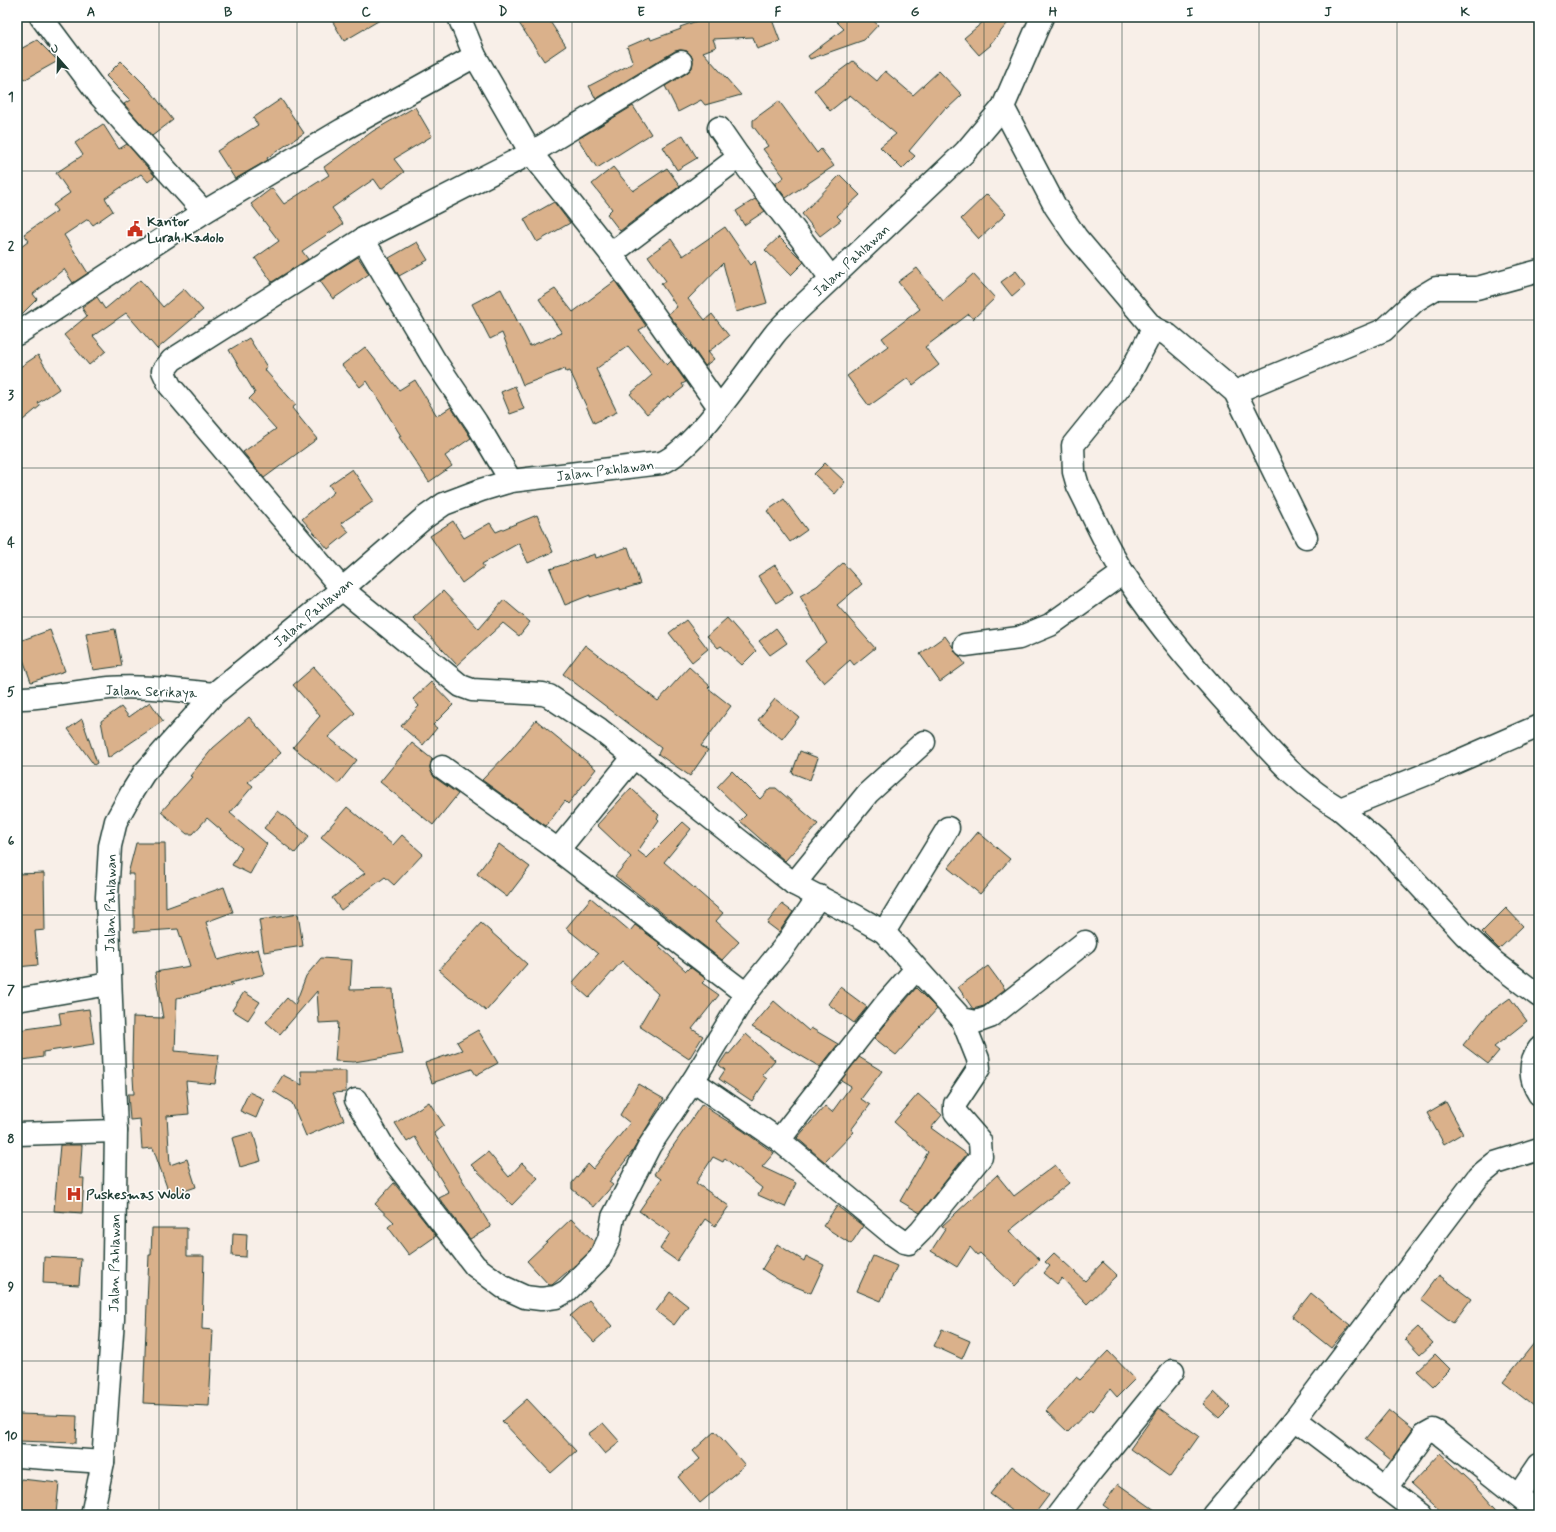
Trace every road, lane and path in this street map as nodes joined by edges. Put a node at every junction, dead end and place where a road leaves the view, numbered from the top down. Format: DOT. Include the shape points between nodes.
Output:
graph roads {
  1 [pos="41,17"];
  2 [pos="459,17"];
  3 [pos="1042,17"];
  4 [pos="475,56"];
  5 [pos="681,62"];
  6 [pos="1003,107"];
  7 [pos="719,128"];
  8 [pos="531,153"];
  9 [pos="739,157"];
  10 [pos="204,212"];
  11 [pos="363,239"];
  12 [pos="611,254"];
  13 [pos="1539,271"];
  14 [pos="831,278"];
  15 [pos="1152,327"];
  16 [pos="17,334"];
  17 [pos="1235,392"];
  18 [pos="719,407"];
  19 [pos="511,481"];
  20 [pos="1306,536"];
  21 [pos="1124,573"];
  22 [pos="342,589"];
  23 [pos="964,645"];
  24 [pos="214,694"];
  25 [pos="17,698"];
  26 [pos="1539,726"];
  27 [pos="924,742"];
  28 [pos="633,758"];
  29 [pos="442,767"];
  30 [pos="1340,809"];
  31 [pos="948,828"];
  32 [pos="558,850"];
  33 [pos="794,884"];
  34 [pos="819,896"];
  35 [pos="884,932"];
  36 [pos="1085,942"];
  37 [pos="916,969"];
  38 [pos="109,984"];
  39 [pos="746,994"];
  40 [pos="1539,996"];
  41 [pos="17,1000"];
  42 [pos="962,1019"];
  43 [pos="1539,1049"];
  44 [pos="693,1081"];
  45 [pos="1539,1094"];
  46 [pos="356,1100"];
  47 [pos="116,1131"];
  48 [pos="17,1134"];
  49 [pos="779,1140"];
  50 [pos="1539,1149"];
  51 [pos="1173,1371"];
  52 [pos="1295,1418"];
  53 [pos="17,1456"];
  54 [pos="103,1462"];
  55 [pos="1539,1465"];
  56 [pos="1386,1488"];
  57 [pos="1518,1496"];
  58 [pos="1539,1513"];
  59 [pos="92,1515"];
  60 [pos="1058,1515"];
  61 [pos="1214,1515"];
  62 [pos="1421,1515"];
  1 -- 10 [label="main road" via="100,96"];
  2 -- 4 [label="main road"];
  3 -- 6 [label="main road, Jalan Pahlawan"];
  4 -- 8 [label="main road"];
  4 -- 10 [label="main road" via="342,130"];
  5 -- 8 [label="main road"];
  6 -- 14 [label="main road, Jalan Pahlawan" via="965,152"];
  6 -- 15 [label="main road" via="1055,206 1076,237"];
  7 -- 9 [label="main road"];
  8 -- 11 [label="main road"];
  8 -- 12 [label="main road"];
  9 -- 12 [label="main road"];
  9 -- 14 [label="main road"];
  10 -- 16 [label="main road"];
  11 -- 19 [label="main road" via="435,361"];
  11 -- 22 [label="main road" via="172,360 163,371 170,386"];
  12 -- 18 [label="main road"];
  13 -- 17 [label="main road" via="1477,288 1436,288 1416,300 1384,330"];
  14 -- 18 [label="main road, Jalan Pahlawan" via="775,334"];
  15 -- 17 [label="main road" via="1168,335"];
  15 -- 21 [label="main road" via="1128,377 1073,445 1074,472 1078,486"];
  17 -- 20 [label="main road"];
  18 -- 19 [label="main road, Jalan Pahlawan" via="681,450 661,463"];
  19 -- 22 [label="main road, Jalan Pahlawan" via="444,504 424,518"];
  21 -- 23 [label="main road" via="1050,625 1019,638"];
  21 -- 30 [label="main road" via="1208,683 1281,763 1304,786"];
  22 -- 24 [label="main road, Jalan Pahlawan"];
  22 -- 28 [label="main road" via="461,686 472,690 549,696 599,729"];
  24 -- 25 [label="main road, Jalan Serikaya" via="148,688 110,688 39,698"];
  24 -- 38 [label="main road, Jalan Pahlawan" via="144,773 116,821 110,846 107,897"];
  26 -- 30 [label="main road"];
  27 -- 33 [label="main road" via="868,792"];
  28 -- 32 [label="main road"];
  28 -- 33 [label="main road"];
  29 -- 32 [label="main road"];
  30 -- 40 [label="main road" via="1384,847 1465,935 1494,962"];
  31 -- 35 [label="main road"];
  32 -- 39 [label="main road"];
  33 -- 34 [label="main road"];
  34 -- 35 [label="main road"];
  34 -- 39 [label="main road" via="784,947"];
  35 -- 37 [label="main road"];
  36 -- 42 [label="main road" via="990,1017 976,1022"];
  37 -- 42 [label="main road"];
  37 -- 49 [label="main road"];
  38 -- 41 [label="main road"];
  38 -- 47 [label="main road, Jalan Pahlawan"];
  39 -- 44 [label="main road"];
  42 -- 49 [label="main road" via="978,1059 979,1068 955,1104 955,1112 980,1141 981,1157 909,1243 891,1233"];
  43 -- 45 [label="main road" via="1531,1067 1534,1086"];
  44 -- 46 [label="main road" via="650,1144 613,1217 609,1239 600,1258 567,1290 556,1297 541,1299 525,1297 503,1287 475,1266 386,1151"];
  44 -- 49 [label="main road"];
  47 -- 48 [label="main road"];
  47 -- 54 [label="main road, Jalan Pahlawan" via="113,1319"];
  50 -- 52 [label="main road" via="1495,1163 1478,1177"];
  51 -- 60 [label="main road"];
  52 -- 56 [label="main road"];
  52 -- 61 [label="main road"];
  53 -- 54 [label="main road"];
  54 -- 59 [label="main road, Jalan Pahlawan"];
  55 -- 57 [label="main road"];
  56 -- 57 [label="main road" via="1424,1435 1433,1430"];
  56 -- 62 [label="main road"];
  57 -- 58 [label="main road"];
}
